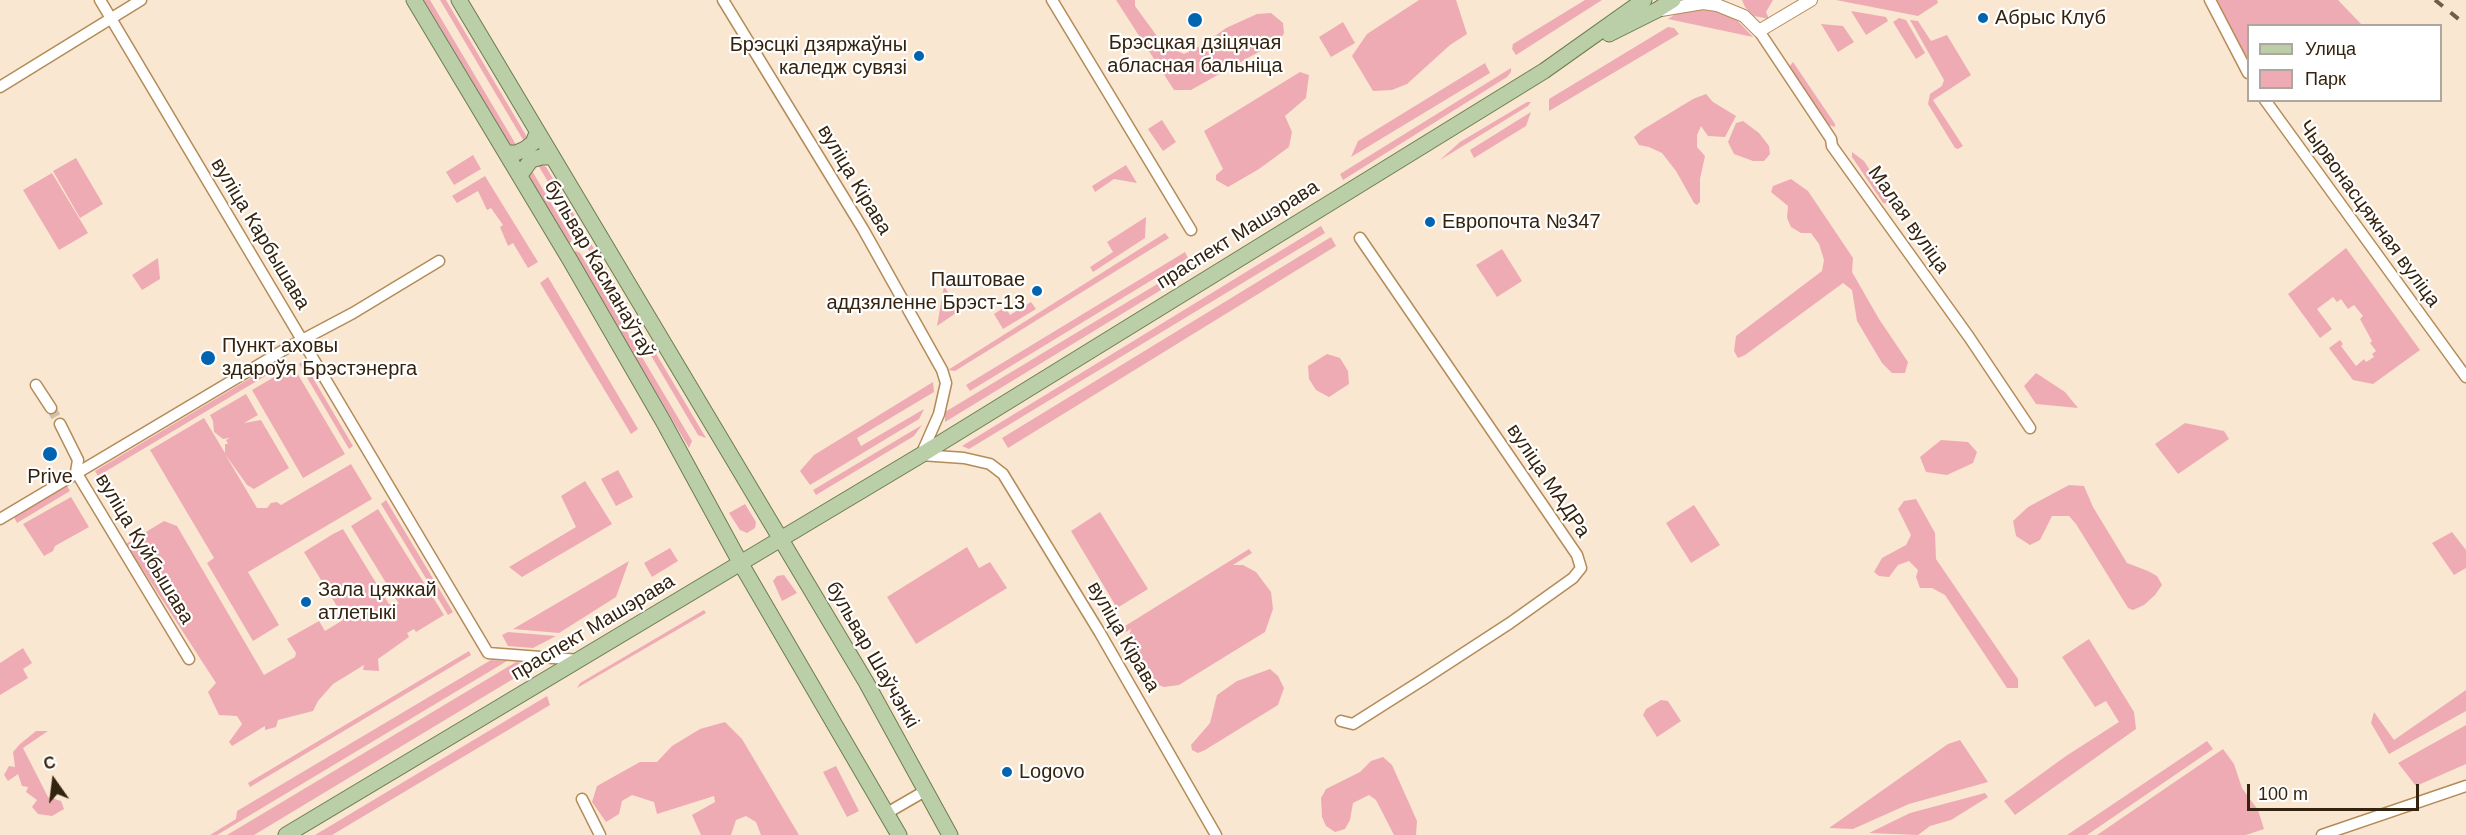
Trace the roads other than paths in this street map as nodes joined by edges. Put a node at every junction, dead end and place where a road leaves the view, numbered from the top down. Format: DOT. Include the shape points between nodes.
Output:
graph roads {
  1 [pos="100,0"];
  2 [pos="141,0"];
  3 [pos="414,0"];
  4 [pos="459,0"];
  5 [pos="723,0"];
  6 [pos="1052,0"];
  7 [pos="1644,0"];
  8 [pos="1673,0"];
  9 [pos="1736,0"];
  10 [pos="1811,0"];
  11 [pos="2210,0"];
  12 [pos="1657,10"];
  13 [pos="1744,16"];
  14 [pos="111,18"];
  15 [pos="1759,32"];
  16 [pos="1576,50"];
  17 [pos="2247,71"];
  18 [pos="0,87"];
  19 [pos="2266,102"];
  20 [pos="537,133"];
  21 [pos="506,153"];
  22 [pos="551,157"];
  23 [pos="520,176"];
  24 [pos="1191,230"];
  25 [pos="1360,238"];
  26 [pos="439,261"];
  27 [pos="302,340"];
  28 [pos="2466,377"];
  29 [pos="36,385"];
  30 [pos="51,408"];
  31 [pos="60,424"];
  32 [pos="2031,428"];
  33 [pos="921,455"];
  34 [pos="76,472"];
  35 [pos="0,519"];
  36 [pos="781,540"];
  37 [pos="741,564"];
  38 [pos="189,659"];
  39 [pos="581,660"];
  40 [pos="1341,721"];
  41 [pos="2466,786"];
  42 [pos="925,791"];
  43 [pos="582,799"];
  44 [pos="887,813"];
  45 [pos="286,835"];
  46 [pos="600,835"];
  47 [pos="899,835"];
  48 [pos="950,835"];
  49 [pos="1216,835"];
  50 [pos="2322,835"];
  1 -- 14 [label="street, вуліца Карбышава"];
  2 -- 14 [label="street"];
  3 -- 21 [label="main road, бульвар Касманаўтаў"];
  4 -- 20 [label="main road, бульвар Касманаўтаў"];
  5 -- 33 [label="street, вуліца Кірава" via="942,370 946,383 939,414"];
  6 -- 24 [label="street"];
  7 -- 16 [label="main road, праспект Машэрава"];
  8 -- 12 [label="main road, праспект Машэрава"];
  9 -- 13 [label="street"];
  10 -- 15 [label="street"];
  11 -- 17 [label="street"];
  12 -- 13 [label="street" via="1703,3"];
  12 -- 16 [label="main road, праспект Машэрава"];
  13 -- 15 [label="street"];
  14 -- 18 [label="street"];
  14 -- 27 [label="street, вуліца Карбышава"];
  15 -- 32 [label="street, Малая вуліца" via="1833,146"];
  16 -- 33 [label="main road, праспект Машэрава"];
  19 -- 28 [label="street, Чырвонасцяжная вуліца"];
  20 -- 21 [label="main road" via="525,149"];
  20 -- 22 [label="main road, бульвар Касманаўтаў"];
  21 -- 23 [label="main road, бульвар Касманаўтаў"];
  22 -- 23 [label="main road" via="531,160"];
  22 -- 36 [label="main road, бульвар Касманаўтаў"];
  23 -- 37 [label="main road, бульвар Касманаўтаў"];
  25 -- 40 [label="street, вуліца МАДРа" via="1577,555 1581,568 1517,618 1424,679 1353,724"];
  26 -- 27 [label="street"];
  27 -- 34 [label="street"];
  27 -- 39 [label="street, вуліца Карбышава" via="488,653"];
  29 -- 30 [label="street"];
  31 -- 34 [label="street, вуліца Куйбышава" via="78,460"];
  33 -- 36 [label="main road, праспект Машэрава"];
  33 -- 49 [label="street, вуліца Кірава" via="990,464 1003,474"];
  34 -- 35 [label="street"];
  34 -- 38 [label="street, вуліца Куйбышава"];
  36 -- 37 [label="main road, праспект Машэрава"];
  36 -- 42 [label="main road, бульвар Шаўчэнкі" via="866,682"];
  37 -- 39 [label="main road, праспект Машэрава"];
  37 -- 44 [label="main road"];
  39 -- 45 [label="main road, праспект Машэрава"];
  41 -- 50 [label="street"];
  42 -- 44 [label="street"];
  42 -- 48 [label="main road, бульвар Шаўчэнкі"];
  43 -- 46 [label="street"];
  44 -- 47 [label="main road"];
}
